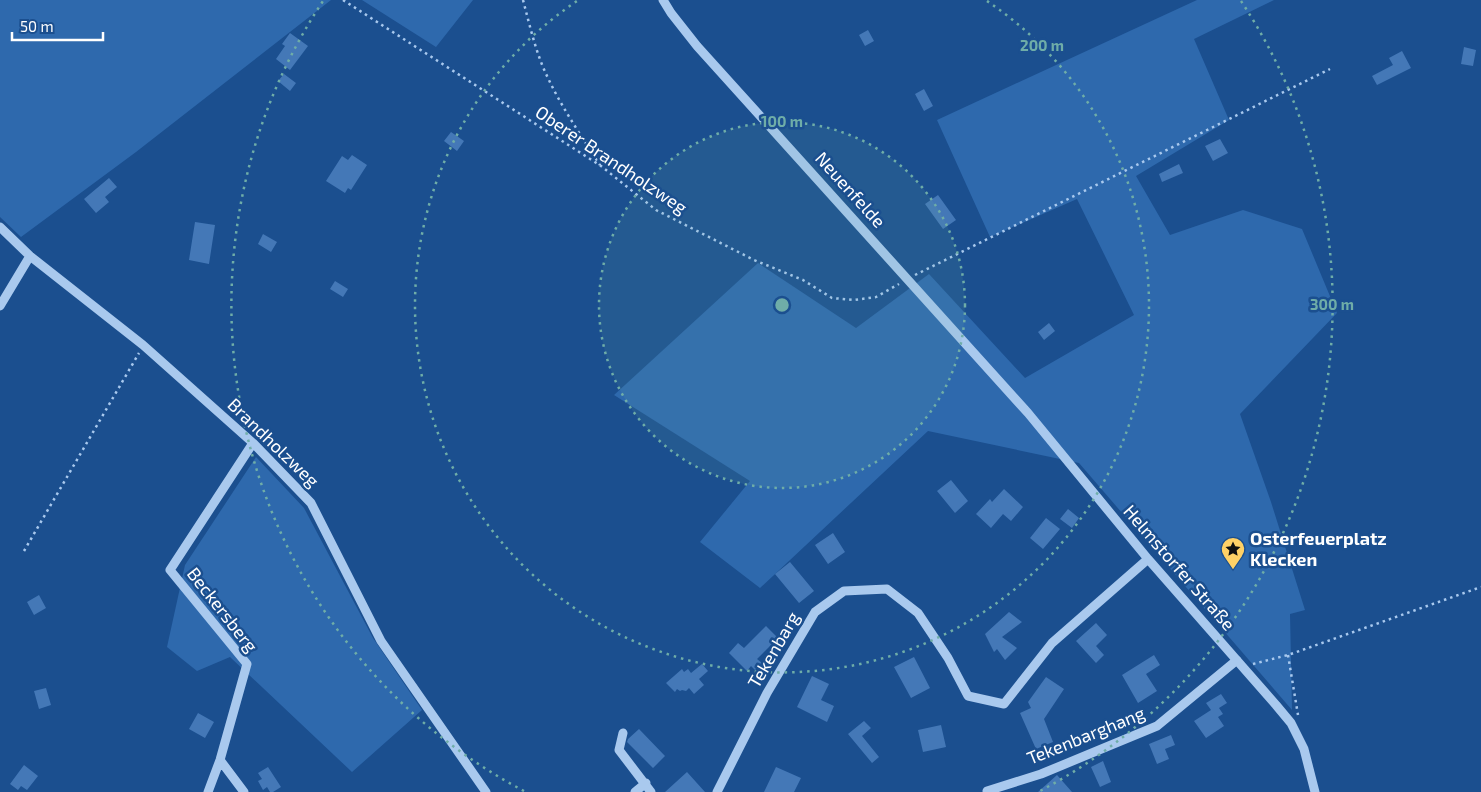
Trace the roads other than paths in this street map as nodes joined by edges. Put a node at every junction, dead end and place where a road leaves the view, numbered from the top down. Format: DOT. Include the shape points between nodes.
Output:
graph roads {
  1 [pos="663,0"];
  2 [pos="0,227"];
  3 [pos="30,256"];
  4 [pos="0,306"];
  5 [pos="996,377"];
  6 [pos="253,443"];
  7 [pos="1148,559"];
  8 [pos="1237,660"];
  9 [pos="622,733"];
  10 [pos="220,760"];
  11 [pos="646,783"];
  12 [pos="208,792"];
  13 [pos="244,792"];
  14 [pos="486,792"];
  15 [pos="635,792"];
  16 [pos="651,792"];
  17 [pos="717,792"];
  18 [pos="987,792"];
  19 [pos="1316,792"];
  1 -- 5 [label="street, Neuenfelde" via="697,46"];
  2 -- 3 [label="street, Brandholzweg"];
  3 -- 4 [label="street"];
  3 -- 6 [label="street, Brandholzweg" via="143,345"];
  5 -- 7 [label="street, Helmstorfer Straße"];
  6 -- 10 [label="street, Beckersberg" via="170,570 247,664"];
  6 -- 14 [label="street, Brandholzweg" via="311,503 381,641"];
  7 -- 8 [label="street, Helmstorfer Straße"];
  7 -- 17 [label="street, Tekenbarg" via="1052,643 1004,704 968,696 918,613 887,589 844,591 815,612 767,693"];
  8 -- 18 [label="street, Tekenbarghang" via="1157,726 1041,774"];
  8 -- 19 [label="street, Helmstorfer Straße" via="1291,723 1304,749"];
  9 -- 11 [label="street" via="619,750"];
  10 -- 12 [label="street, Beckersberg"];
  10 -- 13 [label="street"];
  11 -- 15 [label="street"];
  11 -- 16 [label="street"];
}
